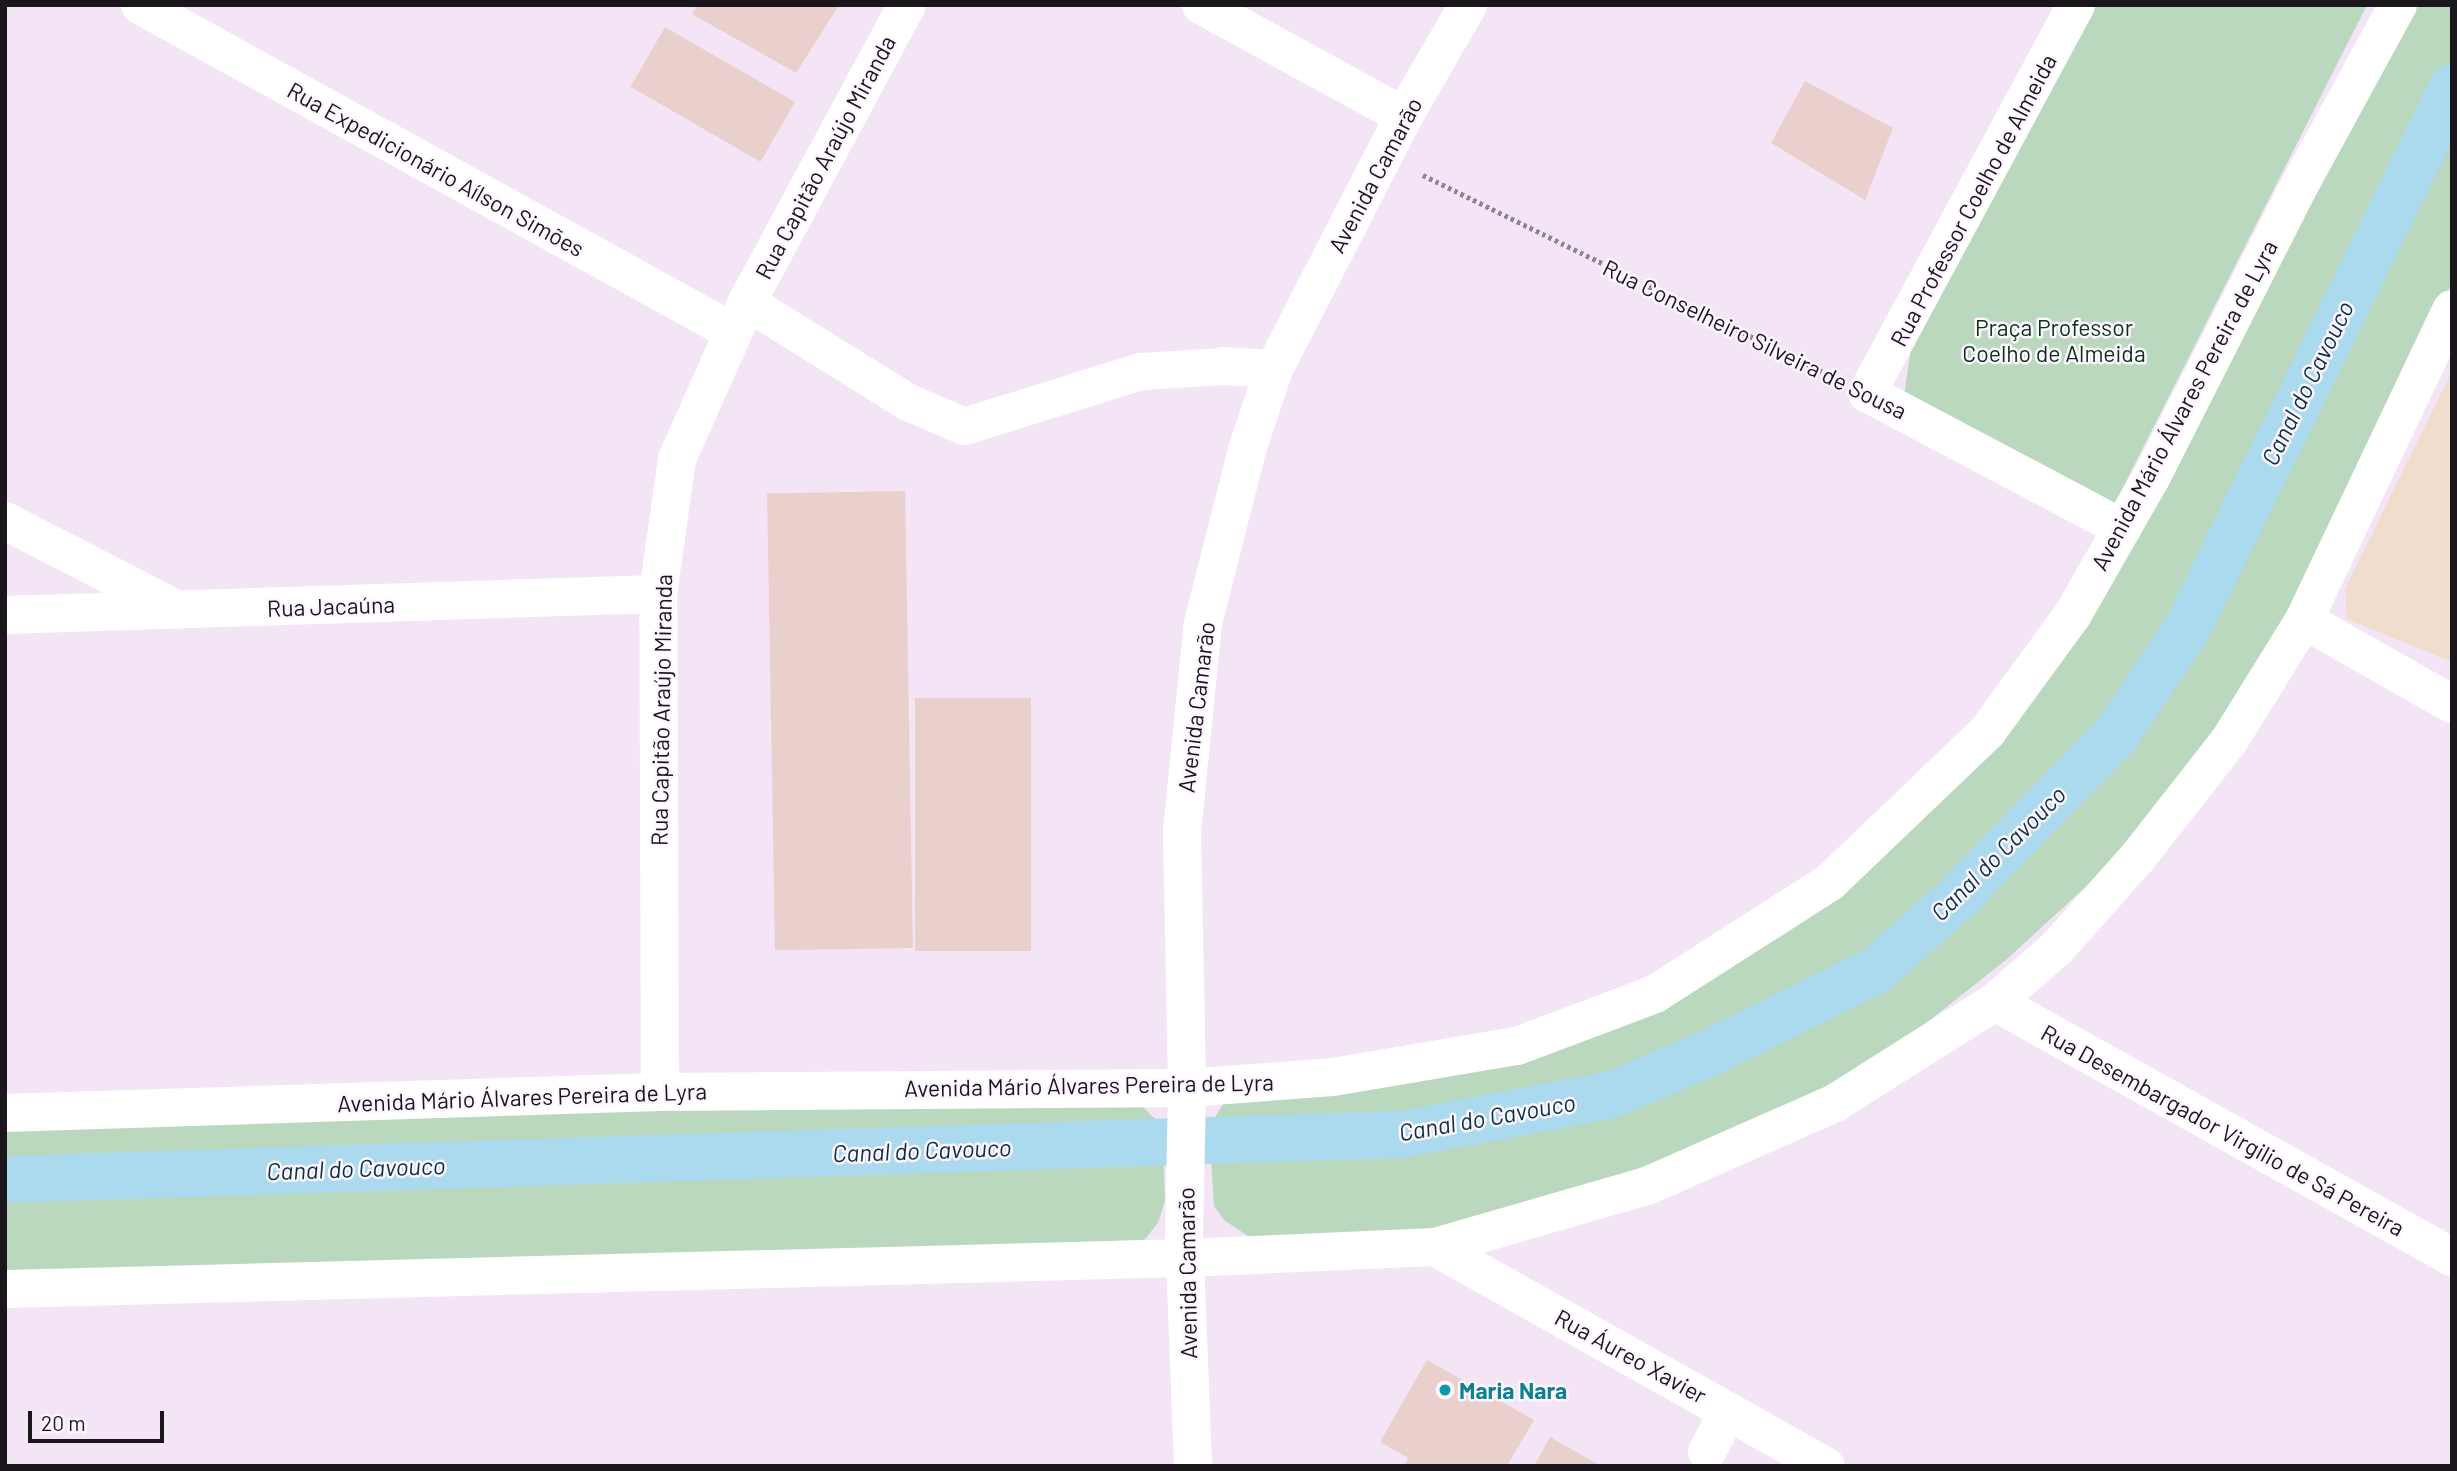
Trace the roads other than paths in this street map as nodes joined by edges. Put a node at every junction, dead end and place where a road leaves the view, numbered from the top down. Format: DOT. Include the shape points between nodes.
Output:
graph roads {
  1 [pos="140,5"];
  2 [pos="907,5"];
  3 [pos="1201,5"];
  4 [pos="1468,5"];
  5 [pos="2076,5"];
  6 [pos="2398,5"];
  7 [pos="1405,116"];
  8 [pos="2452,309"];
  9 [pos="740,317"];
  10 [pos="1223,366"];
  11 [pos="1274,369"];
  12 [pos="1867,393"];
  13 [pos="5,521"];
  14 [pos="2122,528"];
  15 [pos="658,594"];
  16 [pos="179,611"];
  17 [pos="5,615"];
  18 [pos="2304,620"];
  19 [pos="2452,704"];
  20 [pos="1994,1002"];
  21 [pos="660,1092"];
  22 [pos="1186,1100"];
  23 [pos="5,1113"];
  24 [pos="1184,1247"];
  25 [pos="1435,1247"];
  26 [pos="2452,1258"];
  27 [pos="5,1289"];
  28 [pos="1728,1411"];
  29 [pos="1707,1451"];
  30 [pos="1193,1466"];
  31 [pos="1826,1466"];
  1 -- 9 [label="street, Rua Expedicionário Aílson Simões"];
  2 -- 9 [label="street, Rua Capitão Araújo Miranda"];
  3 -- 7 [label="street"];
  4 -- 7 [label="street, Avenida Camarão"];
  5 -- 12 [label="street, Rua Professor Coelho de Almeida"];
  6 -- 14 [label="street, Avenida Mário Álvares Pereira de Lyra" via="2295,192"];
  7 -- 11 [label="street, Avenida Camarão"];
  8 -- 18 [label="street"];
  9 -- 10 [label="street" via="964,426 1141,371"];
  9 -- 15 [label="street, Rua Capitão Araújo Miranda" via="677,459"];
  10 -- 11 [label="street"];
  11 -- 22 [label="street, Avenida Camarão" via="1248,447 1203,623 1182,832"];
  12 -- 14 [label="street, Rua Conselheiro Silveira de Sousa"];
  13 -- 16 [label="street"];
  14 -- 22 [label="street, Avenida Mário Álvares Pereira de Lyra" via="2073,614 1987,732 1830,882 1655,994 1517,1046"];
  15 -- 16 [label="street, Rua Jacaúna"];
  15 -- 21 [label="street, Rua Capitão Araújo Miranda"];
  16 -- 17 [label="street, Rua Jacaúna"];
  18 -- 19 [label="street"];
  18 -- 20 [label="street" via="2230,741 2138,857 2057,948"];
  20 -- 25 [label="street" via="1835,1103 1647,1186"];
  20 -- 26 [label="street, Rua Desembargador Virgilio de Sá Pereira"];
  21 -- 22 [label="street, Avenida Mário Álvares Pereira de Lyra"];
  21 -- 23 [label="street, Avenida Mário Álvares Pereira de Lyra"];
  22 -- 24 [label="street, Avenida Camarão"];
  24 -- 25 [label="street"];
  24 -- 27 [label="street"];
  24 -- 30 [label="street, Avenida Camarão"];
  25 -- 28 [label="street, Rua Áureo Xavier"];
  28 -- 29 [label="street"];
  28 -- 31 [label="street, Rua Áureo Xavier"];
}
